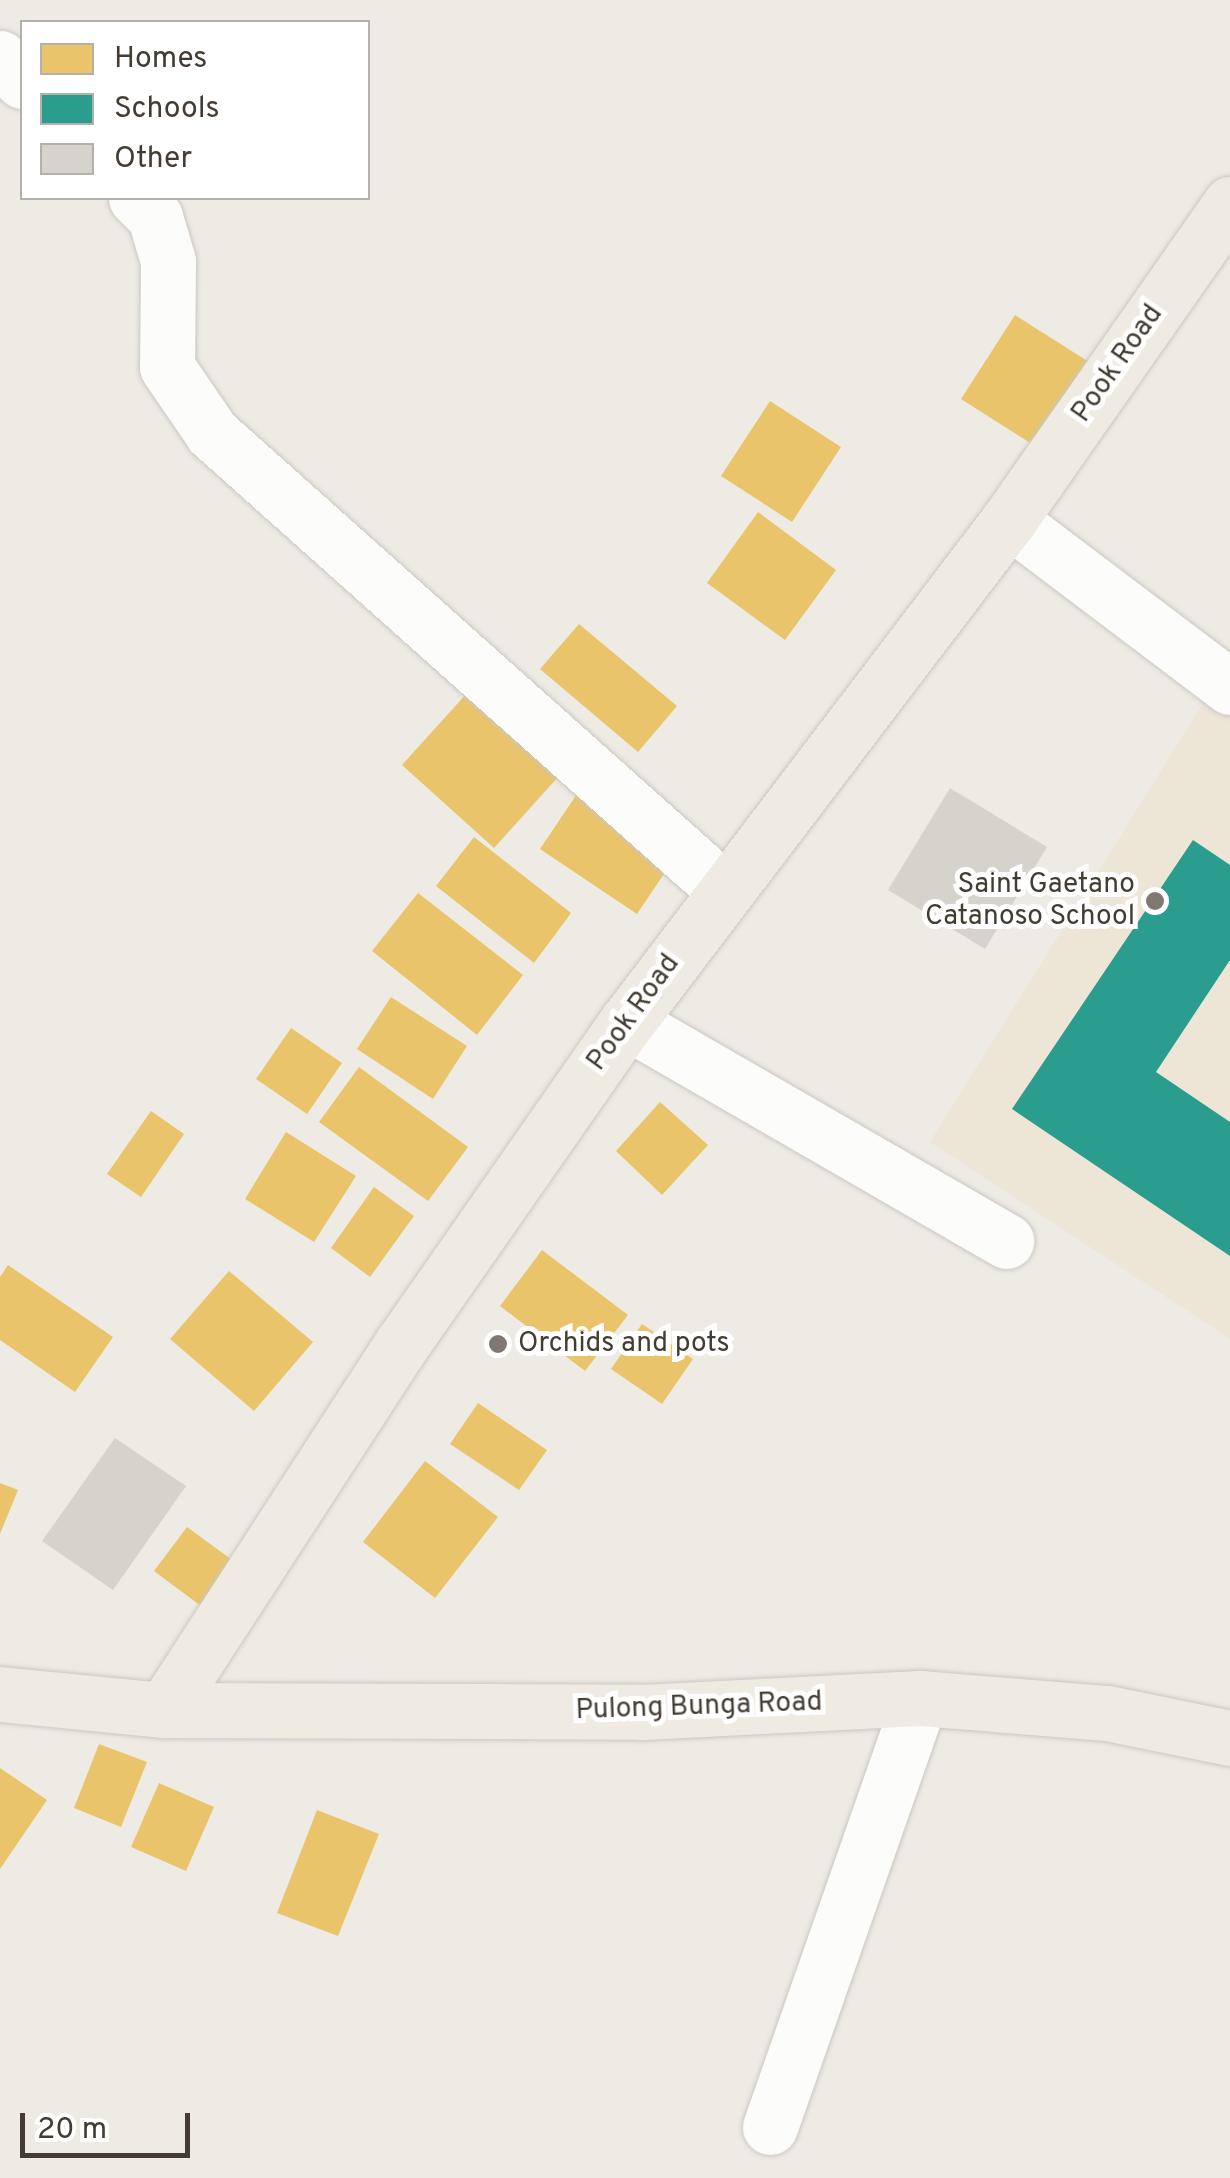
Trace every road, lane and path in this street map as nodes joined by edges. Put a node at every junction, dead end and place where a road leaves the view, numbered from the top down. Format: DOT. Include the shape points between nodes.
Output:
graph roads {
  1 [pos="0,58"];
  2 [pos="20,79"];
  3 [pos="138,200"];
  4 [pos="1230,204"];
  5 [pos="1009,520"];
  6 [pos="1230,687"];
  7 [pos="723,889"];
  8 [pos="627,1022"];
  9 [pos="1006,1241"];
  10 [pos="0,1694"];
  11 [pos="920,1698"];
  12 [pos="164,1710"];
  13 [pos="1230,1738"];
  14 [pos="770,2126"];
  1 -- 2 [label="street"];
  3 -- 7 [label="street" via="155,217 168,261 167,368 212,433"];
  4 -- 5 [label="main road, Pook Road"];
  5 -- 6 [label="street"];
  5 -- 7 [label="main road, Pook Road"];
  7 -- 8 [label="main road, Pook Road"];
  8 -- 9 [label="street"];
  8 -- 12 [label="main road, Pook Road" via="402,1344"];
  10 -- 12 [label="main road"];
  11 -- 12 [label="main road, Pulong Bunga Road" via="643,1712"];
  11 -- 13 [label="main road, Pulong Bunga Road" via="1107,1713"];
  11 -- 14 [label="street"];
}
